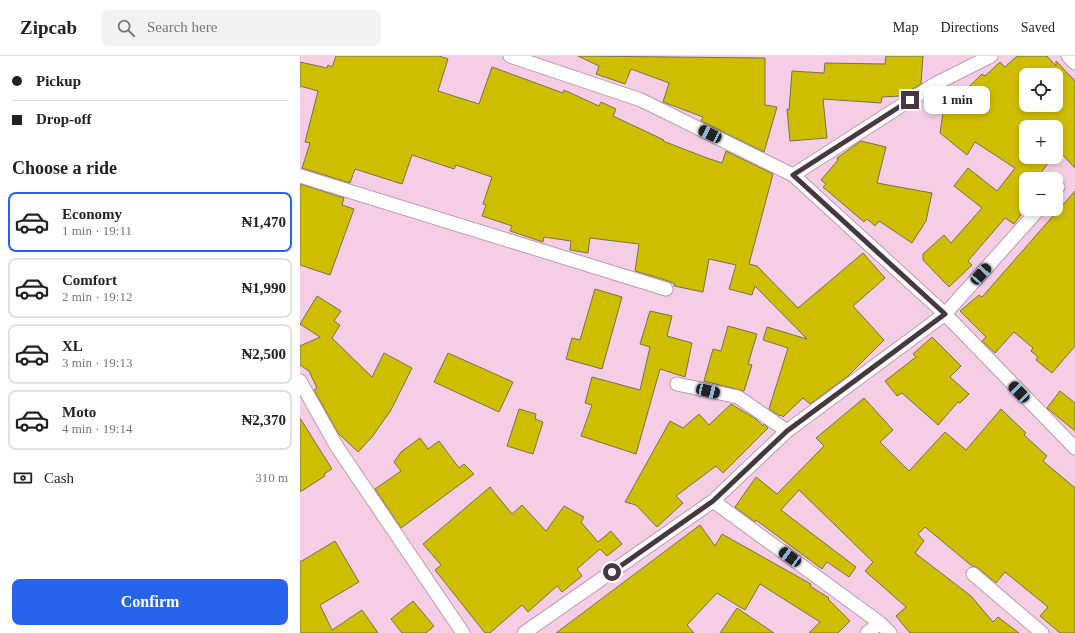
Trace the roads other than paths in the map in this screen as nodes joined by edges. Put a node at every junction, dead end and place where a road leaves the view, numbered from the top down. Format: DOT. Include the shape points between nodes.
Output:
graph roads {
  1 [pos="510,56"];
  2 [pos="992,56"];
  3 [pos="1068,56"];
  4 [pos="1075,63"];
  5 [pos="793,175"];
  6 [pos="300,176"];
  7 [pos="1032,216"];
  8 [pos="666,289"];
  9 [pos="945,314"];
  10 [pos="300,381"];
  11 [pos="677,384"];
  12 [pos="787,431"];
  13 [pos="1075,448"];
  14 [pos="713,501"];
  15 [pos="973,574"];
  16 [pos="880,623"];
  17 [pos="463,633"];
  18 [pos="524,633"];
  19 [pos="867,633"];
  20 [pos="890,633"];
  21 [pos="1042,633"];
  1 -- 5 [label="street" via="641,100"];
  2 -- 5 [label="street" via="936,84"];
  3 -- 4 [label="street"];
  5 -- 9 [label="street"];
  6 -- 8 [label="street"];
  7 -- 9 [label="street"];
  9 -- 12 [label="street"];
  9 -- 13 [label="street"];
  10 -- 17 [label="street" via="337,447"];
  11 -- 12 [label="street" via="738,397"];
  12 -- 14 [label="street"];
  14 -- 16 [label="street"];
  14 -- 18 [label="street"];
  15 -- 21 [label="street"];
  16 -- 19 [label="street"];
  16 -- 20 [label="street"];
}
